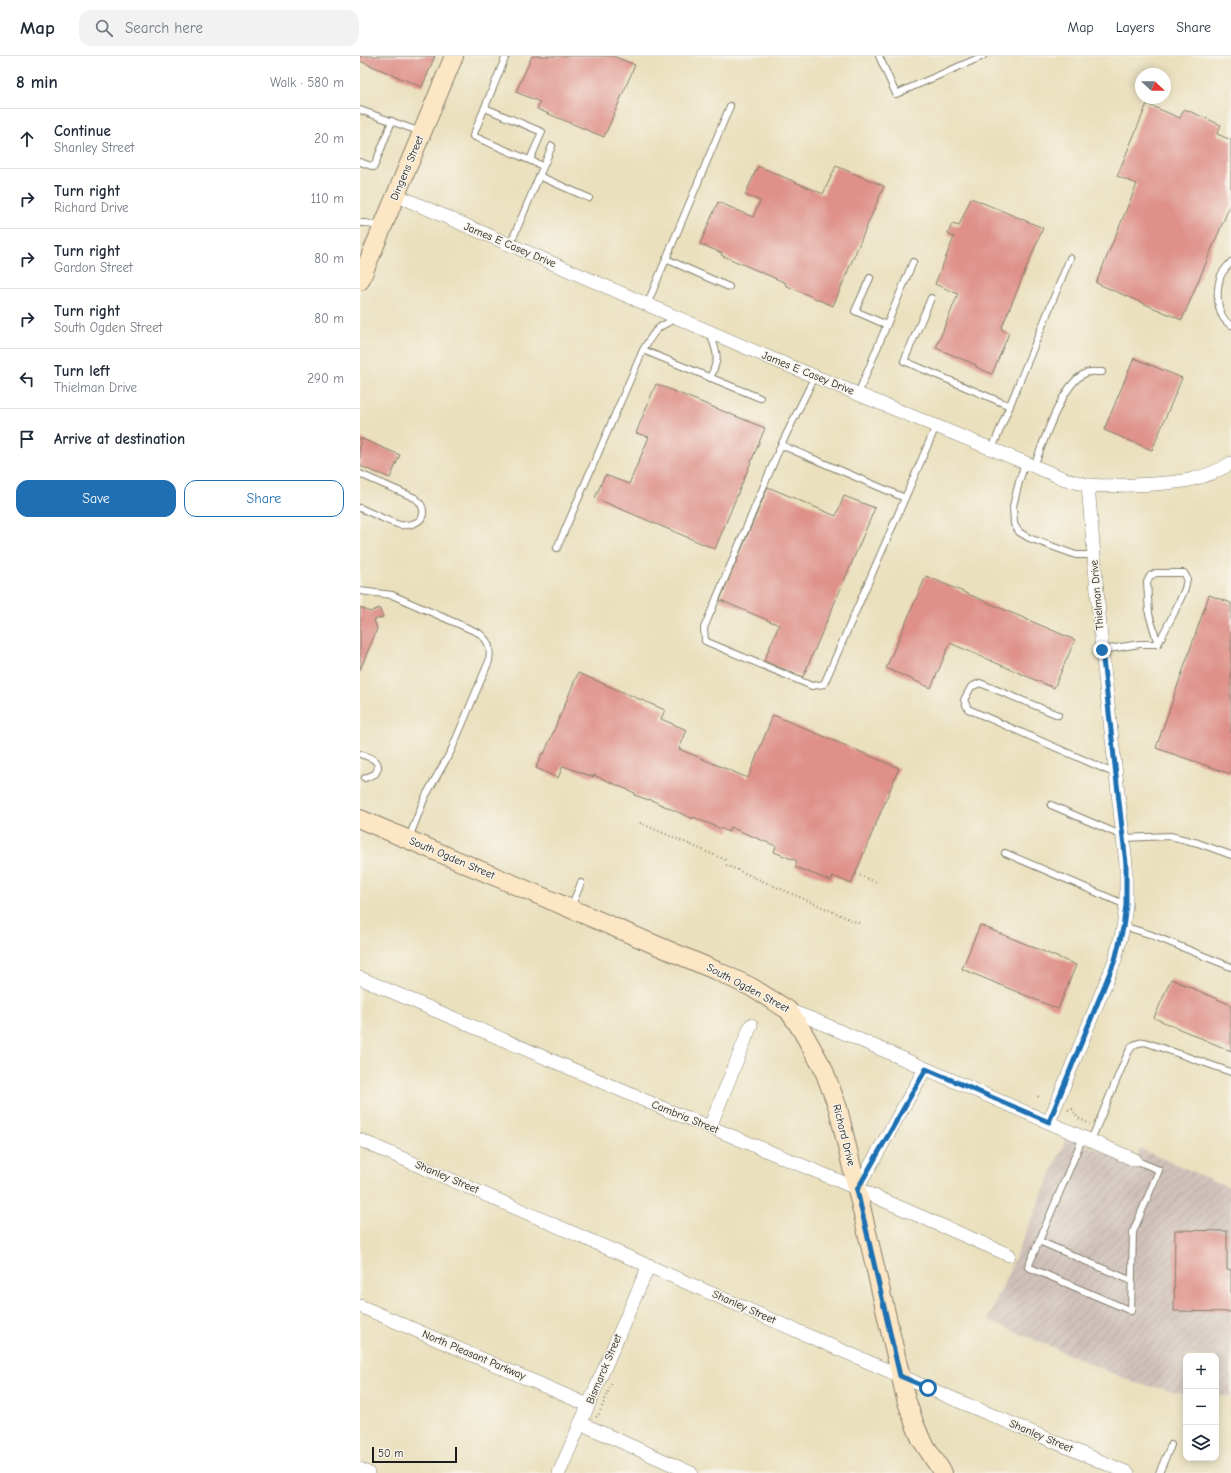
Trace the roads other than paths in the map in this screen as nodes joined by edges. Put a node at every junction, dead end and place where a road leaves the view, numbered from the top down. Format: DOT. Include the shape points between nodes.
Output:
graph roads {
  1 [pos="454,56"];
  2 [pos="506,56"];
  3 [pos="879,56"];
  4 [pos="983,56"];
  5 [pos="730,106"];
  6 [pos="484,108"];
  7 [pos="360,110"];
  8 [pos="392,121"];
  9 [pos="422,132"];
  10 [pos="552,146"];
  11 [pos="530,160"];
  12 [pos="360,162"];
  13 [pos="543,166"];
  14 [pos="539,176"];
  15 [pos="396,195"];
  16 [pos="589,198"];
  17 [pos="360,223"];
  18 [pos="382,228"];
  19 [pos="510,245"];
  20 [pos="1070,258"];
  21 [pos="666,259"];
  22 [pos="913,262"];
  23 [pos="1231,262"];
  24 [pos="870,278"];
  25 [pos="360,281"];
  26 [pos="729,287"];
  27 [pos="931,298"];
  28 [pos="647,305"];
  29 [pos="678,318"];
  30 [pos="887,325"];
  31 [pos="1231,325"];
  32 [pos="710,332"];
  33 [pos="643,350"];
  34 [pos="1102,372"];
  35 [pos="815,376"];
  36 [pos="710,378"];
  37 [pos="858,394"];
  38 [pos="760,398"];
  39 [pos="1010,406"];
  40 [pos="936,426"];
  41 [pos="781,445"];
  42 [pos="992,449"];
  43 [pos="1231,463"];
  44 [pos="1030,464"];
  45 [pos="360,474"];
  46 [pos="1088,485"];
  47 [pos="905,498"];
  48 [pos="360,508"];
  49 [pos="557,548"];
  50 [pos="1094,555"];
  51 [pos="360,591"];
  52 [pos="1158,644"];
  53 [pos="1102,650"];
  54 [pos="1058,715"];
  55 [pos="360,754"];
  56 [pos="1116,774"];
  57 [pos="365,778"];
  58 [pos="1051,805"];
  59 [pos="360,819"];
  60 [pos="1123,837"];
  61 [pos="408,839"];
  62 [pos="1006,853"];
  63 [pos="1231,855"];
  64 [pos="581,883"];
  65 [pos="1126,905"];
  66 [pos="571,908"];
  67 [pos="1123,926"];
  68 [pos="1231,967"];
  69 [pos="360,978"];
  70 [pos="788,1010"];
  71 [pos="751,1025"];
  72 [pos="926,1069"];
  73 [pos="1231,1072"];
  74 [pos="1049,1122"];
  75 [pos="710,1127"];
  76 [pos="1087,1138"];
  77 [pos="360,1140"];
  78 [pos="1135,1160"];
  79 [pos="857,1190"];
  80 [pos="1039,1241"];
  81 [pos="1009,1255"];
  82 [pos="648,1265"];
  83 [pos="1132,1281"];
  84 [pos="360,1306"];
  85 [pos="900,1376"];
  86 [pos="588,1405"];
  87 [pos="580,1423"];
  88 [pos="1171,1445"];
  89 [pos="360,1469"];
  90 [pos="368,1473"];
  91 [pos="559,1473"];
  92 [pos="692,1473"];
  93 [pos="943,1473"];
  94 [pos="1128,1473"];
  95 [pos="1159,1473"];
  1 -- 9 [label="street, Dingens Street"];
  2 -- 6 [label="lane"];
  3 -- 4 [label="lane" via="896,94"];
  5 -- 21 [label="lane"];
  6 -- 11 [label="lane" via="473,136"];
  6 -- 11 [label="lane" via="542,132"];
  7 -- 8 [label="lane"];
  8 -- 9 [label="lane"];
  8 -- 12 [label="lane" via="374,167"];
  9 -- 15 [label="street, Dingens Street"];
  10 -- 13 [label="lane"];
  11 -- 13 [label="lane"];
  13 -- 14 [label="lane"];
  14 -- 16 [label="lane"];
  14 -- 19 [label="lane"];
  15 -- 18 [label="street, Dingens Street"];
  15 -- 19 [label="street, James E Casey Drive"];
  17 -- 18 [label="lane"];
  18 -- 25 [label="street, Dingens Street"];
  19 -- 28 [label="street, James E Casey Drive"];
  20 -- 39 [label="lane"];
  21 -- 26 [label="lane"];
  21 -- 28 [label="lane"];
  22 -- 30 [label="lane"];
  23 -- 31 [label="lane" via="1220,278 1218,297 1225,321"];
  24 -- 30 [label="lane" via="855,311"];
  27 -- 39 [label="lane" via="904,361"];
  28 -- 29 [label="street, James E Casey Drive"];
  29 -- 32 [label="street, James E Casey Drive"];
  29 -- 33 [label="lane" via="666,322 654,331"];
  30 -- 37 [label="lane"];
  32 -- 35 [label="street, James E Casey Drive"];
  32 -- 36 [label="lane" via="717,354 717,362"];
  33 -- 36 [label="lane"];
  33 -- 49 [label="lane"];
  34 -- 44 [label="lane" via="1087,372 1074,382 1065,394"];
  35 -- 37 [label="street, James E Casey Drive"];
  35 -- 41 [label="lane"];
  36 -- 38 [label="lane"];
  37 -- 40 [label="street, James E Casey Drive"];
  39 -- 42 [label="lane"];
  40 -- 42 [label="street, James E Casey Drive"];
  40 -- 47 [label="lane"];
  41 -- 47 [label="lane"];
  41 -- 47 [label="lane" via="704,628 705,641 812,686 824,684"];
  42 -- 44 [label="street, James E Casey Drive"];
  43 -- 46 [label="street, James E Casey Drive" via="1199,478 1179,482"];
  44 -- 46 [label="street, James E Casey Drive" via="1065,479"];
  44 -- 50 [label="lane" via="1018,482 1013,506 1014,524 1019,532 1076,555"];
  45 -- 48 [label="lane" via="415,498 420,502 423,515 420,521 401,525"];
  46 -- 50 [label="street, Thielman Drive"];
  50 -- 53 [label="street, Thielman Drive"];
  51 -- 61 [label="lane" via="392,595 479,633 489,644 489,661 451,751 425,797"];
  52 -- 52 [label="lane" via="1149,614 1147,582 1150,576 1156,573 1184,573 1187,578 1185,589"];
  52 -- 53 [label="lane"];
  53 -- 56 [label="street, Thielman Drive"];
  54 -- 56 [label="lane" via="980,683 971,686 964,700 968,710"];
  55 -- 57 [label="lane" via="377,761 378,765 375,774"];
  56 -- 60 [label="street, Thielman Drive"];
  58 -- 60 [label="lane"];
  59 -- 61 [label="street, South Ogden Street"];
  60 -- 63 [label="lane" via="1170,836"];
  60 -- 65 [label="street, Thielman Drive"];
  61 -- 66 [label="street, South Ogden Street"];
  62 -- 65 [label="lane"];
  64 -- 66 [label="lane"];
  65 -- 67 [label="street, Thielman Drive"];
  66 -- 70 [label="street, South Ogden Street" via="717,971 751,987"];
  67 -- 68 [label="lane"];
  67 -- 74 [label="street, Thielman Drive" via="1112,968"];
  69 -- 75 [label="street, Cambria Street"];
  70 -- 72 [label="street, South Ogden Street"];
  70 -- 79 [label="street, Richard Drive" via="823,1068 838,1108"];
  71 -- 75 [label="street"];
  72 -- 74 [label="street, South Ogden Street"];
  72 -- 79 [label="street"];
  73 -- 76 [label="lane" via="1145,1042 1138,1043 1132,1046 1128,1053"];
  74 -- 76 [label="street, South Ogden Street"];
  75 -- 79 [label="street, Cambria Street"];
  76 -- 78 [label="street, South Ogden Street"];
  76 -- 80 [label="lane"];
  77 -- 82 [label="street, Shanley Street"];
  78 -- 83 [label="lane" via="1159,1170 1133,1232"];
  79 -- 81 [label="street, Cambria Street"];
  79 -- 85 [label="street, Richard Drive"];
  80 -- 83 [label="lane"];
  80 -- 83 [label="lane" via="1028,1267 1131,1311"];
  82 -- 85 [label="street, Shanley Street"];
  82 -- 86 [label="street, Bismarck Street"];
  84 -- 86 [label="street, North Pleasant Parkway"];
  85 -- 93 [label="street, Richard Drive" via="915,1425"];
  85 -- 94 [label="street, Shanley Street"];
  86 -- 87 [label="street, Bismarck Street"];
  87 -- 91 [label="street, Bismarck Street"];
  87 -- 92 [label="street"];
  88 -- 95 [label="lane"];
  89 -- 90 [label="street"];
}
